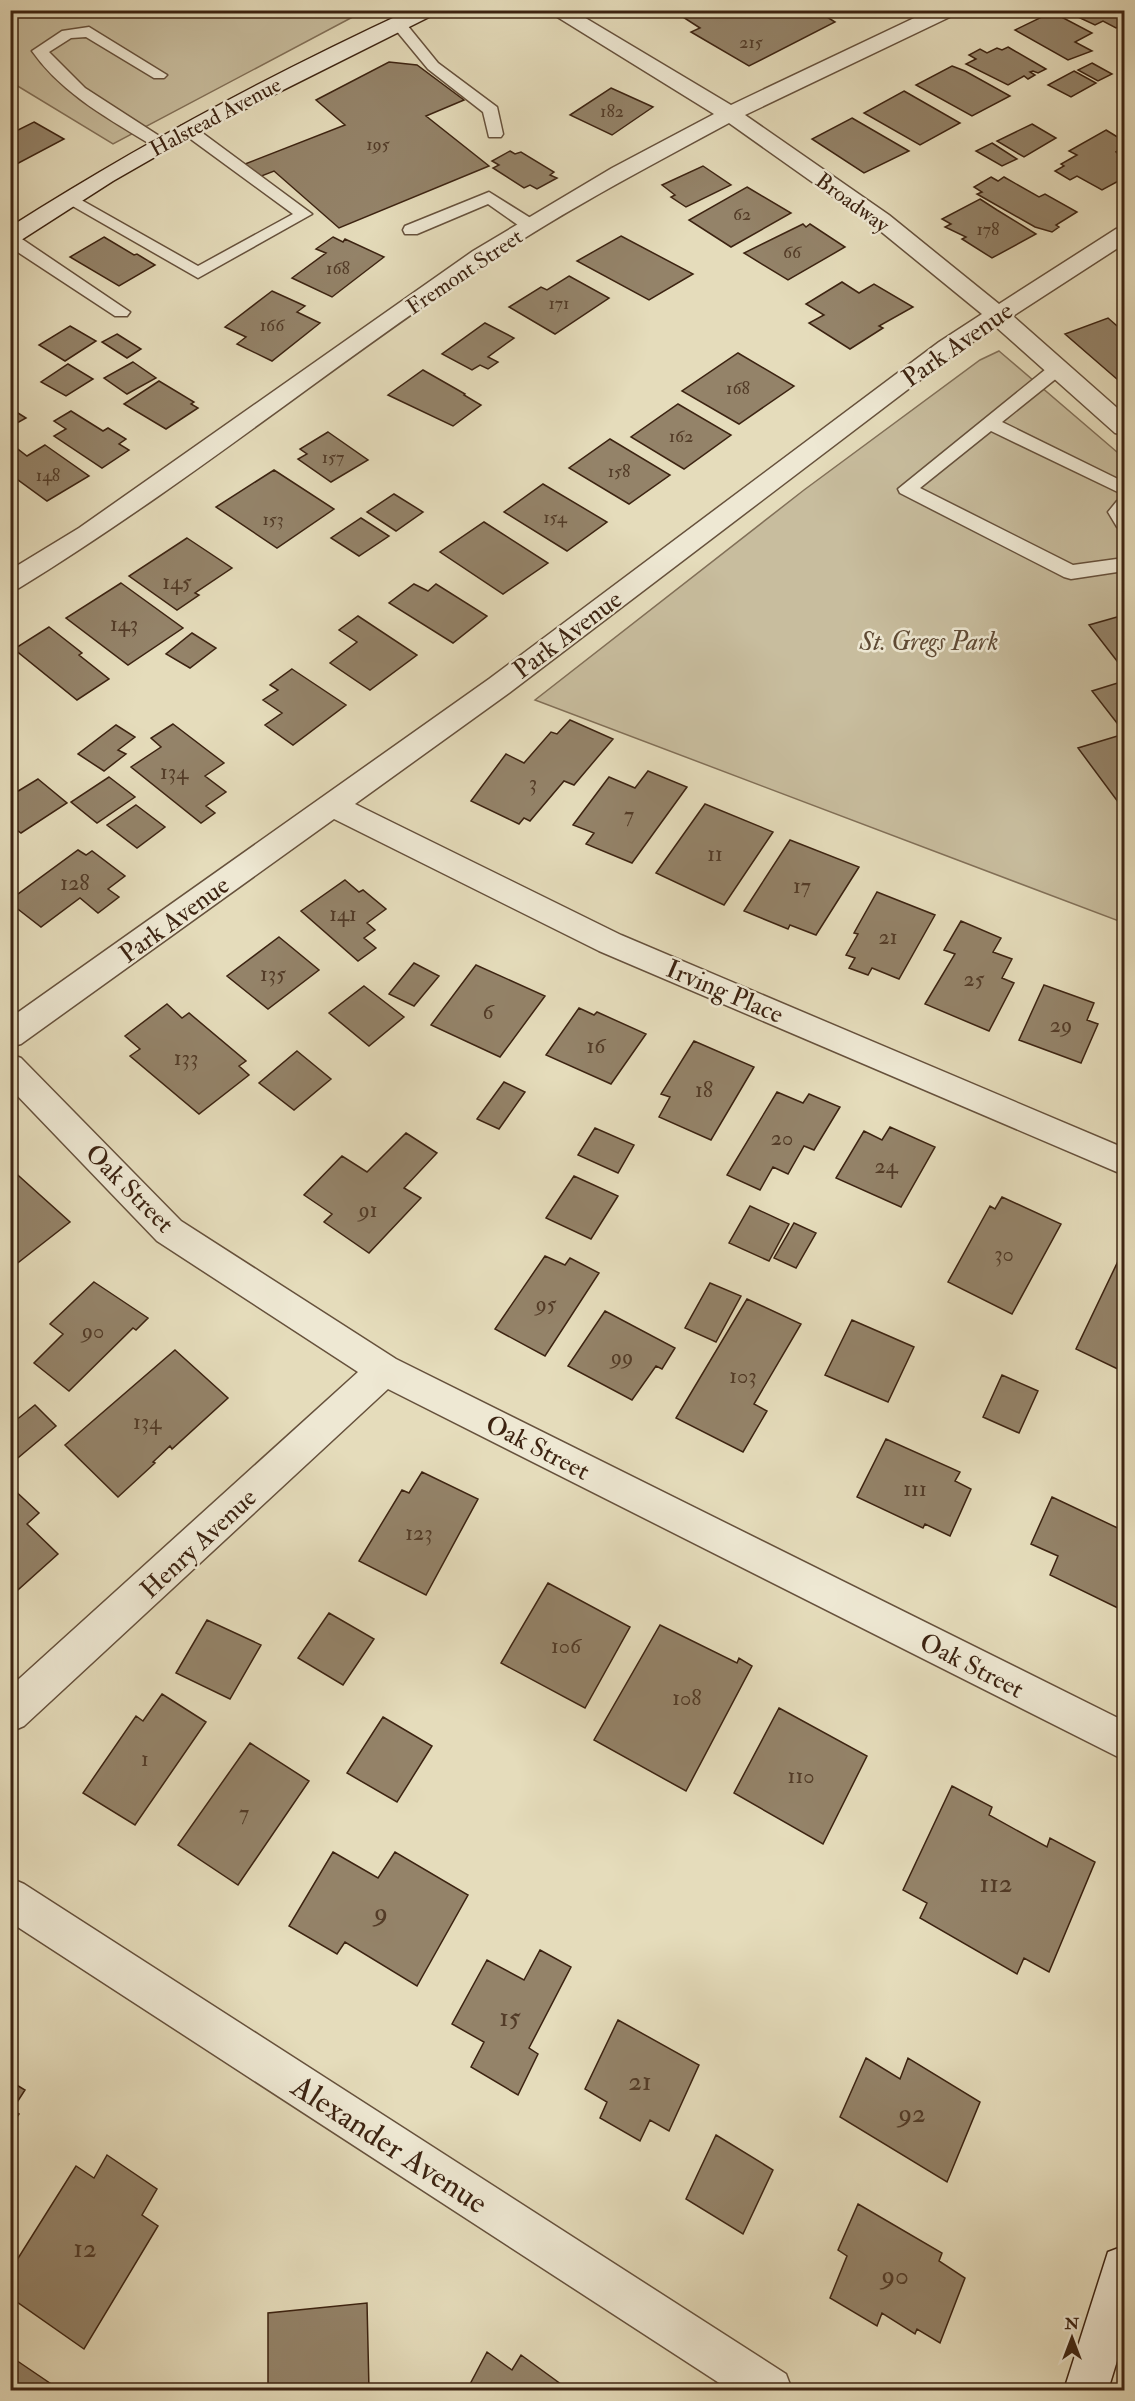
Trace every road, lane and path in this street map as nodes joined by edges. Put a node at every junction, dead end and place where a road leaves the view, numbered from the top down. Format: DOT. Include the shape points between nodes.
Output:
graph roads {
  1 [pos="428,10"];
  2 [pos="556,10"];
  3 [pos="939,12"];
  4 [pos="398,23"];
  5 [pos="159,75"];
  6 [pos="728,115"];
  7 [pos="187,129"];
  8 [pos="495,134"];
  9 [pos="161,144"];
  10 [pos="70,200"];
  11 [pos="531,226"];
  12 [pos="411,230"];
  13 [pos="1125,234"];
  14 [pos="10,238"];
  15 [pos="121,312"];
  16 [pos="998,314"];
  17 [pos="1057,369"];
  18 [pos="990,423"];
  19 [pos="1125,427"];
  20 [pos="1125,489"];
  21 [pos="1125,505"];
  22 [pos="1125,523"];
  23 [pos="1125,565"];
  24 [pos="10,582"];
  25 [pos="332,805"];
  26 [pos="10,1035"];
  27 [pos="10,1067"];
  28 [pos="1125,1162"];
  29 [pos="384,1370"];
  30 [pos="10,1713"];
  31 [pos="1125,1741"];
  32 [pos="10,1898"];
  33 [pos="1125,2268"];
  34 [pos="770,2391"];
  35 [pos="1086,2391"];
  1 -- 4 [label="street, Halstead Avenue"];
  2 -- 6 [label="street, Broadway" via="627,49"];
  3 -- 6 [label="street, Fremont Street"];
  4 -- 7 [label="street, Halstead Avenue"];
  4 -- 8 [label="lane" via="433,66 491,110"];
  5 -- 9 [label="lane" via="89,32 67,34 40,51 52,69 90,99"];
  6 -- 11 [label="street, Fremont Street"];
  6 -- 16 [label="street, Broadway" via="924,253"];
  7 -- 9 [label="street, Halstead Avenue"];
  7 -- 10 [label="lane" via="304,214 198,273"];
  9 -- 10 [label="street, Halstead Avenue"];
  10 -- 14 [label="street, Halstead Avenue"];
  11 -- 12 [label="lane" via="489,197"];
  11 -- 24 [label="street, Fremont Street" via="481,256 88,534"];
  13 -- 16 [label="street, Park Avenue"];
  14 -- 15 [label="lane"];
  16 -- 17 [label="street, Broadway"];
  16 -- 25 [label="street, Park Avenue" via="948,346 499,686"];
  17 -- 18 [label="lane"];
  17 -- 19 [label="street, Broadway"];
  18 -- 20 [label="lane"];
  18 -- 23 [label="lane" via="907,489 1071,572"];
  21 -- 22 [label="lane" via="1117,513"];
  25 -- 26 [label="street, Park Avenue"];
  25 -- 28 [label="street, Irving Place" via="610,943"];
  27 -- 29 [label="street, Oak Street" via="169,1231"];
  29 -- 30 [label="street, Henry Avenue"];
  29 -- 31 [label="street, Oak Street"];
  32 -- 34 [label="street, Alexander Avenue"];
  33 -- 35 [label="street"];
}
